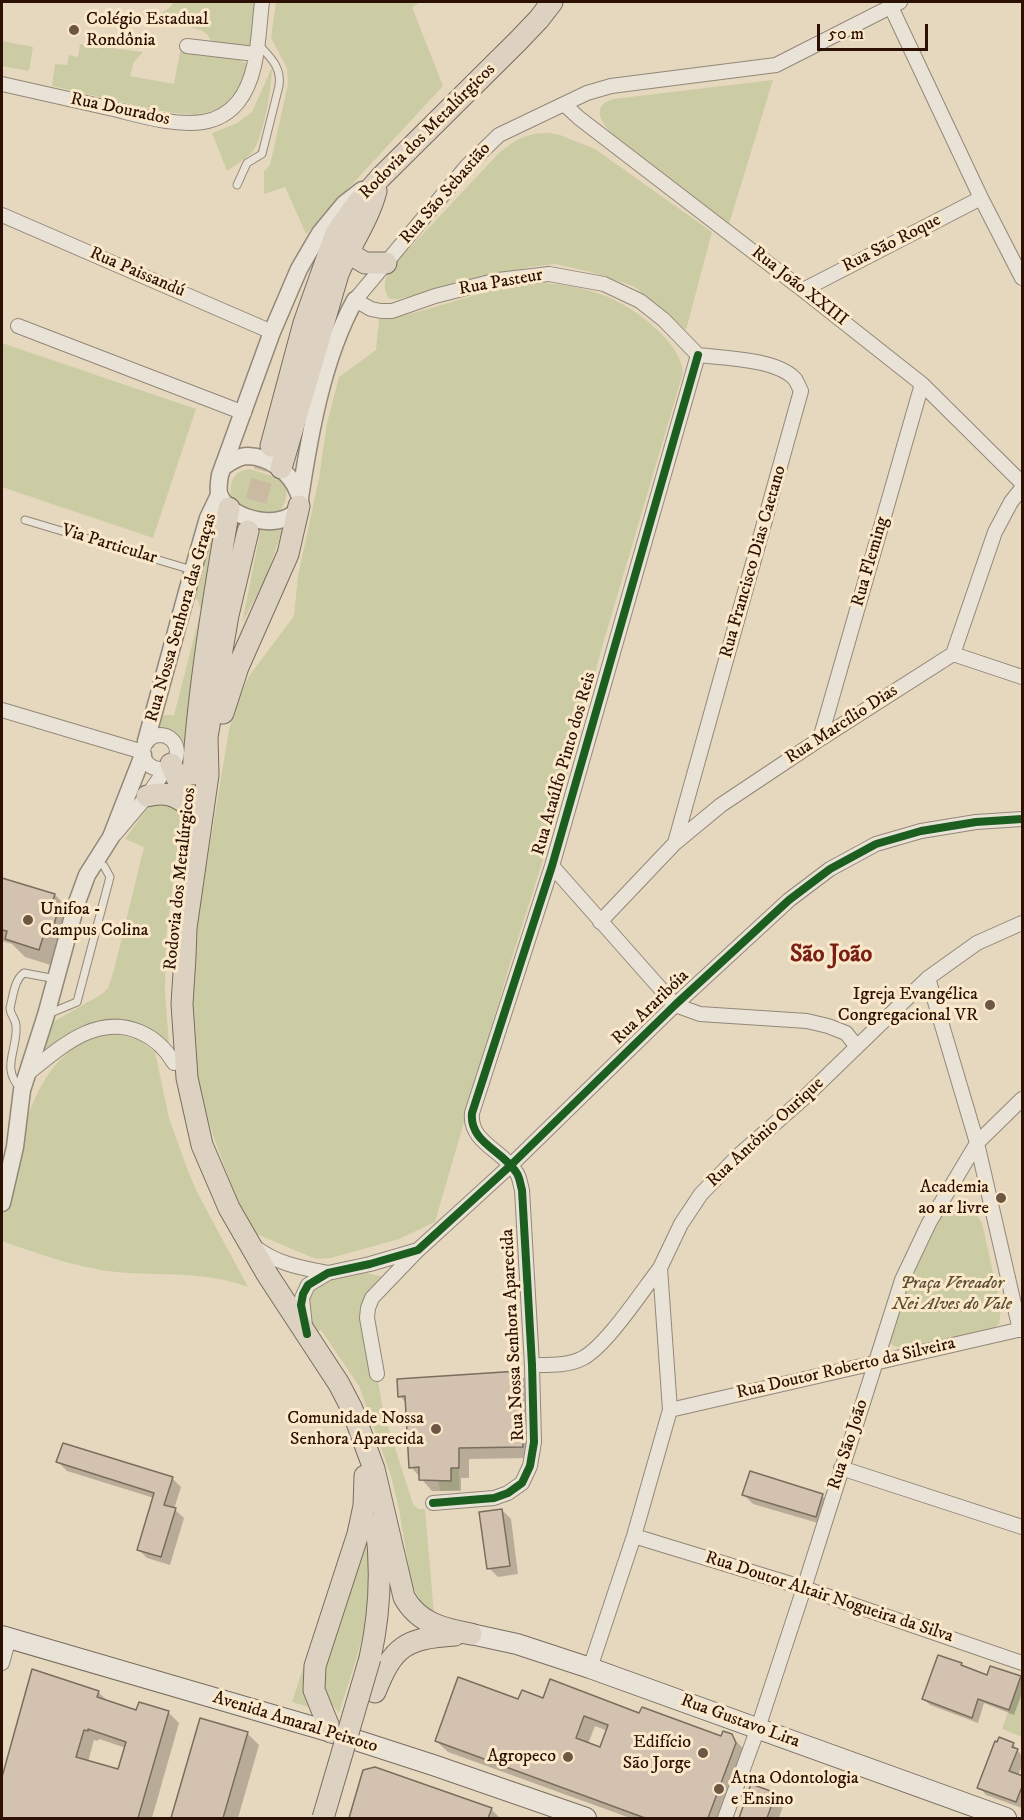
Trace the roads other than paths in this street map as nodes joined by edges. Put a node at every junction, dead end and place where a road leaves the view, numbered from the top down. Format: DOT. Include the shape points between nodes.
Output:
graph roads {
  1 [pos="262,2"];
  2 [pos="552,2"];
  3 [pos="896,4"];
  4 [pos="187,46"];
  5 [pos="256,48"];
  6 [pos="2,84"];
  7 [pos="564,104"];
  8 [pos="380,178"];
  9 [pos="237,185"];
  10 [pos="981,198"];
  11 [pos="2,215"];
  12 [pos="347,252"];
  13 [pos="386,263"];
  14 [pos="1023,278"];
  15 [pos="804,290"];
  16 [pos="355,300"];
  17 [pos="18,326"];
  18 [pos="272,332"];
  19 [pos="698,355"];
  20 [pos="922,384"];
  21 [pos="244,413"];
  22 [pos="308,443"];
  23 [pos="271,446"];
  24 [pos="224,467"];
  25 [pos="283,470"];
  26 [pos="1023,483"];
  27 [pos="1023,488"];
  28 [pos="224,501"];
  29 [pos="300,502"];
  30 [pos="25,520"];
  31 [pos="248,531"];
  32 [pos="193,570"];
  33 [pos="953,654"];
  34 [pos="1023,677"];
  35 [pos="2,711"];
  36 [pos="820,739"];
  37 [pos="144,749"];
  38 [pos="170,765"];
  39 [pos="200,774"];
  40 [pos="147,796"];
  41 [pos="190,807"];
  42 [pos="1023,819"];
  43 [pos="111,837"];
  44 [pos="675,843"];
  45 [pos="95,862"];
  46 [pos="552,866"];
  47 [pos="600,922"];
  48 [pos="1023,923"];
  49 [pos="928,978"];
  50 [pos="56,979"];
  51 [pos="675,1005"];
  52 [pos="46,1015"];
  53 [pos="857,1047"];
  54 [pos="174,1064"];
  55 [pos="25,1082"];
  56 [pos="1023,1099"];
  57 [pos="977,1143"];
  58 [pos="511,1165"];
  59 [pos="2,1203"];
  60 [pos="246,1240"];
  61 [pos="418,1250"];
  62 [pos="660,1268"];
  63 [pos="328,1273"];
  64 [pos="1021,1330"];
  65 [pos="307,1334"];
  66 [pos="875,1363"];
  67 [pos="532,1365"];
  68 [pos="377,1374"];
  69 [pos="670,1410"];
  70 [pos="841,1468"];
  71 [pos="365,1476"];
  72 [pos="434,1503"];
  73 [pos="384,1509"];
  74 [pos="1023,1527"];
  75 [pos="634,1536"];
  76 [pos="804,1588"];
  77 [pos="471,1634"];
  78 [pos="5,1637"];
  79 [pos="380,1660"];
  80 [pos="1023,1663"];
  81 [pos="2,1664"];
  82 [pos="590,1668"];
  83 [pos="758,1728"];
  84 [pos="337,1735"];
  85 [pos="321,1818"];
  86 [pos="335,1818"];
  87 [pos="585,1818"];
  88 [pos="725,1818"];
  89 [pos="1006,1818"];
  1 -- 5 [label="street, Rua Dourados"];
  2 -- 8 [label="main road, Rodovia dos Metalúrgicos"];
  3 -- 7 [label="street, Rua São Sebastião" via="776,64 611,86"];
  3 -- 10 [label="street"];
  4 -- 5 [label="street"];
  5 -- 6 [label="street, Rua Dourados" via="248,83 238,102 224,114 205,122 166,121"];
  5 -- 9 [label="lane" via="276,65 279,86 263,151 247,164"];
  7 -- 13 [label="street, Rua São Sebastião" via="499,135 467,166"];
  7 -- 15 [label="street, Rua João XXIII"];
  8 -- 12 [label="main road" via="374,201"];
  8 -- 18 [label="street" via="344,204 320,233 299,269"];
  8 -- 23 [label="main road, Rodovia dos Metalúrgicos" via="336,233 304,323"];
  10 -- 14 [label="street"];
  10 -- 15 [label="street, Rua São Roque"];
  11 -- 18 [label="street, Rua Paissandú"];
  12 -- 13 [label="main road" via="365,263"];
  12 -- 25 [label="main road"];
  13 -- 16 [label="street, Rua São Sebastião"];
  15 -- 20 [label="street, Rua João XXIII"];
  16 -- 19 [label="street, Rua Pasteur" via="371,309 392,311 498,280 549,274 604,284 640,301"];
  16 -- 22 [label="street, Rua São Sebastião" via="337,341"];
  17 -- 21 [label="street"];
  18 -- 21 [label="street"];
  19 -- 44 [label="street, Rua Francisco Dias Caetano" via="761,362 794,378 801,391"];
  19 -- 46 [label="street, Rua Ataúlfo Pinto dos Reis"];
  20 -- 26 [label="street, Rua João XXIII"];
  20 -- 36 [label="street, Rua Fleming"];
  21 -- 24 [label="street"];
  22 -- 25 [label="street, Rua São Sebastião"];
  22 -- 29 [label="street, Rua São Sebastião"];
  24 -- 25 [label="street" via="232,460 248,456"];
  24 -- 28 [label="street" via="219,483"];
  25 -- 29 [label="street" via="291,478"];
  27 -- 33 [label="street" via="995,532"];
  28 -- 29 [label="street" via="246,518 273,521 292,515"];
  28 -- 32 [label="street, Rua Nossa Senhora das Graças" via="208,518"];
  28 -- 39 [label="main road" via="198,705"];
  29 -- 39 [label="main road" via="288,554 232,682"];
  30 -- 32 [label="lane, Via Particular"];
  31 -- 39 [label="main road, Rodovia dos Metalúrgicos" via="228,615"];
  32 -- 37 [label="street, Rua Nossa Senhora das Graças"];
  33 -- 34 [label="street"];
  33 -- 36 [label="street, Rua Marcílio Dias"];
  35 -- 37 [label="street"];
  36 -- 44 [label="street, Rua Marcílio Dias" via="721,805"];
  37 -- 38 [label="street" via="151,766 162,769"];
  37 -- 38 [label="street" via="155,735 171,739 177,749"];
  37 -- 43 [label="street, Rua Nossa Senhora das Graças"];
  38 -- 40 [label="street, Rua Nossa Senhora das Graças"];
  38 -- 41 [label="main road"];
  39 -- 41 [label="main road, Rodovia dos Metalúrgicos"];
  39 -- 60 [label="main road, Rodovia dos Metalúrgicos" via="186,928 182,1004 185,1055 202,1145"];
  40 -- 41 [label="main road" via="176,796"];
  40 -- 43 [label="street, Rua Nossa Senhora das Graças"];
  41 -- 54 [label="main road, Rodovia dos Metalúrgicos" via="170,973"];
  42 -- 51 [label="street, Rua Araribóia" via="921,831 876,844 830,869 789,900"];
  43 -- 45 [label="street, Rua Nossa Senhora das Graças"];
  44 -- 47 [label="street, Rua Marcílio Dias"];
  45 -- 50 [label="street, Rua Nossa Senhora das Graças" via="80,891"];
  45 -- 52 [label="lane" via="104,866 110,877 77,1002"];
  46 -- 47 [label="street"];
  46 -- 58 [label="street, Rua Ataúlfo Pinto dos Reis" via="472,1113 475,1132"];
  47 -- 51 [label="street"];
  48 -- 49 [label="street, Rua Antônio Ourique" via="977,943"];
  49 -- 53 [label="street, Rua Antônio Ourique"];
  49 -- 57 [label="street"];
  50 -- 52 [label="street, Rua Nossa Senhora das Graças"];
  50 -- 55 [label="lane" via="24,973 17,982 9,1012 16,1025 9,1071 15,1083"];
  51 -- 53 [label="street" via="700,1014 807,1021 846,1033"];
  51 -- 58 [label="street, Rua Araribóia"];
  52 -- 55 [label="street, Rua Nossa Senhora das Graças"];
  53 -- 62 [label="street, Rua Antônio Ourique" via="701,1194"];
  54 -- 55 [label="street" via="154,1040 137,1031 93,1029 79,1036"];
  54 -- 71 [label="main road, Rodovia dos Metalúrgicos" via="185,1126 205,1183 242,1252 339,1403"];
  55 -- 59 [label="street, Rua Nossa Senhora das Graças"];
  56 -- 57 [label="street, Rua São João"];
  57 -- 64 [label="street"];
  57 -- 66 [label="street, Rua São João" via="929,1223 902,1280"];
  58 -- 61 [label="street, Rua Araribóia"];
  58 -- 67 [label="street, Rua Nossa Senhora Aparecida" via="522,1190"];
  60 -- 63 [label="street" via="282,1263"];
  60 -- 65 [label="main road, Rodovia dos Metalúrgicos"];
  61 -- 63 [label="street, Rua Araribóia"];
  61 -- 68 [label="street, Rua Araribóia" via="372,1298 368,1308"];
  62 -- 67 [label="street" via="602,1343 583,1358 560,1365"];
  62 -- 69 [label="street, Rua Antônio Ourique"];
  63 -- 65 [label="street" via="308,1285 303,1294 301,1305"];
  64 -- 66 [label="street, Rua Doutor Roberto da Silveira"];
  65 -- 73 [label="main road, Rodovia dos Metalúrgicos" via="352,1409"];
  66 -- 69 [label="street, Rua Doutor Roberto da Silveira"];
  66 -- 70 [label="street, Rua São João"];
  67 -- 72 [label="street, Rua Nossa Senhora Aparecida" via="533,1454 522,1483 501,1496"];
  69 -- 75 [label="street, Rua Antônio Ourique"];
  70 -- 74 [label="street"];
  70 -- 76 [label="street, Rua São João"];
  71 -- 79 [label="main road, Rodovia dos Metalúrgicos" via="375,1516 380,1567"];
  71 -- 84 [label="main road" via="358,1534 315,1665 314,1690"];
  73 -- 77 [label="main road" via="408,1604 427,1622"];
  73 -- 79 [label="main road" via="390,1594"];
  75 -- 76 [label="street, Rua Doutor Altair Nogueira da Silva"];
  75 -- 82 [label="street, Rua Antônio Ourique"];
  76 -- 80 [label="street, Rua Doutor Altair Nogueira da Silva"];
  76 -- 83 [label="street, Rua São João"];
  77 -- 79 [label="main road" via="419,1639"];
  77 -- 82 [label="main road, Rua Gustavo Lira" via="517,1644"];
  78 -- 81 [label="street"];
  78 -- 84 [label="main road, Avenida Amaral Peixoto"];
  79 -- 85 [label="main road, bridge"];
  79 -- 86 [label="main road" via="375,1692"];
  82 -- 83 [label="main road, Rua Gustavo Lira"];
  83 -- 88 [label="street, Rua São João"];
  83 -- 89 [label="main road, Rua Gustavo Lira"];
  84 -- 85 [label="street"];
  84 -- 87 [label="main road, Avenida Amaral Peixoto"];
}
